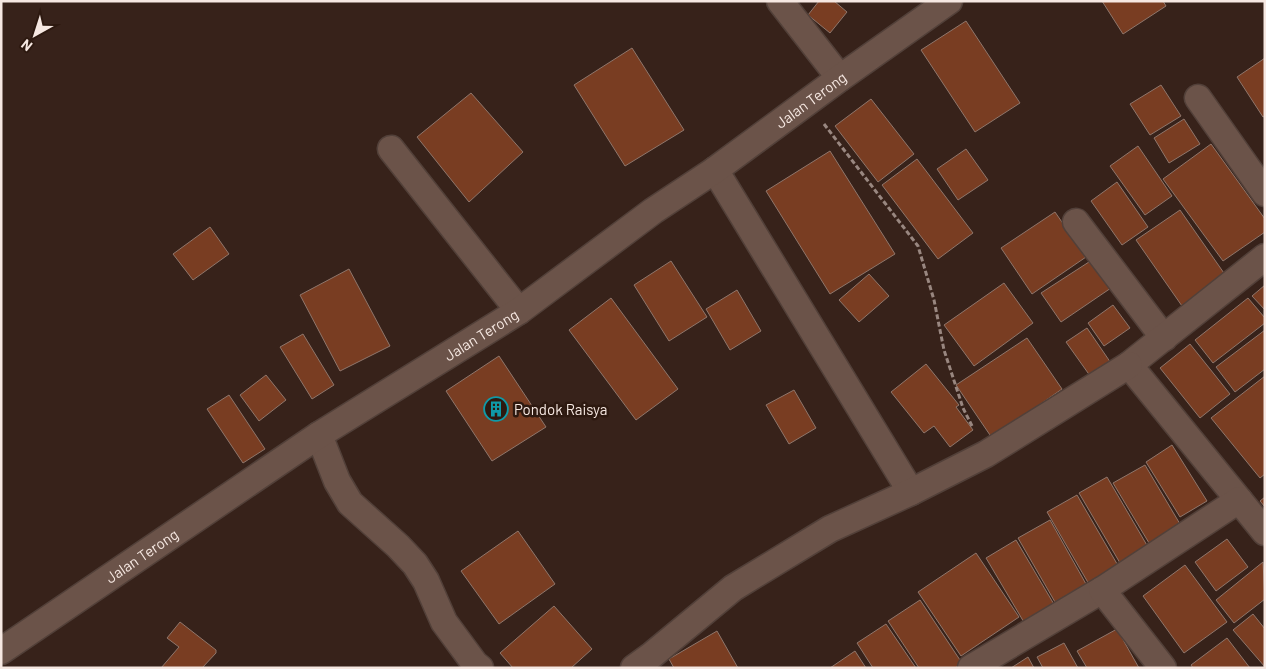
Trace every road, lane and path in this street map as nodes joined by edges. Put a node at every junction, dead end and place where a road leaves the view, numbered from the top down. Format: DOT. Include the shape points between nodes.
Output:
graph roads {
  1 [pos="780,1"];
  2 [pos="949,1"];
  3 [pos="840,78"];
  4 [pos="1198,98"];
  5 [pos="807,102"];
  6 [pos="391,149"];
  7 [pos="715,170"];
  8 [pos="1265,193"];
  9 [pos="1076,222"];
  10 [pos="1265,258"];
  11 [pos="519,311"];
  12 [pos="1164,338"];
  13 [pos="1129,365"];
  14 [pos="319,435"];
  15 [pos="986,454"];
  16 [pos="911,492"];
  17 [pos="1239,500"];
  18 [pos="1265,532"];
  19 [pos="1102,590"];
  20 [pos="1,651"];
  21 [pos="480,668"];
  22 [pos="634,668"];
  23 [pos="971,668"];
  24 [pos="1163,668"];
  1 -- 3 [label="street"];
  2 -- 3 [label="street, Jalan Terong"];
  3 -- 5 [label="street, Jalan Terong"];
  4 -- 8 [label="street"];
  5 -- 7 [label="street, Jalan Terong"];
  5 -- 15 [label="path" via="918,246 944,350 963,408"];
  6 -- 11 [label="street"];
  7 -- 11 [label="street, Jalan Terong" via="653,211"];
  7 -- 16 [label="street"];
  9 -- 12 [label="street"];
  10 -- 12 [label="street"];
  11 -- 14 [label="street, Jalan Terong"];
  12 -- 13 [label="street"];
  13 -- 15 [label="street"];
  13 -- 17 [label="street"];
  14 -- 20 [label="street, Jalan Terong"];
  14 -- 21 [label="street" via="337,481 350,503 415,564 444,622"];
  15 -- 16 [label="street"];
  16 -- 22 [label="street" via="830,529 733,588"];
  17 -- 18 [label="street"];
  17 -- 19 [label="street"];
  19 -- 23 [label="street"];
  19 -- 24 [label="street"];
}
